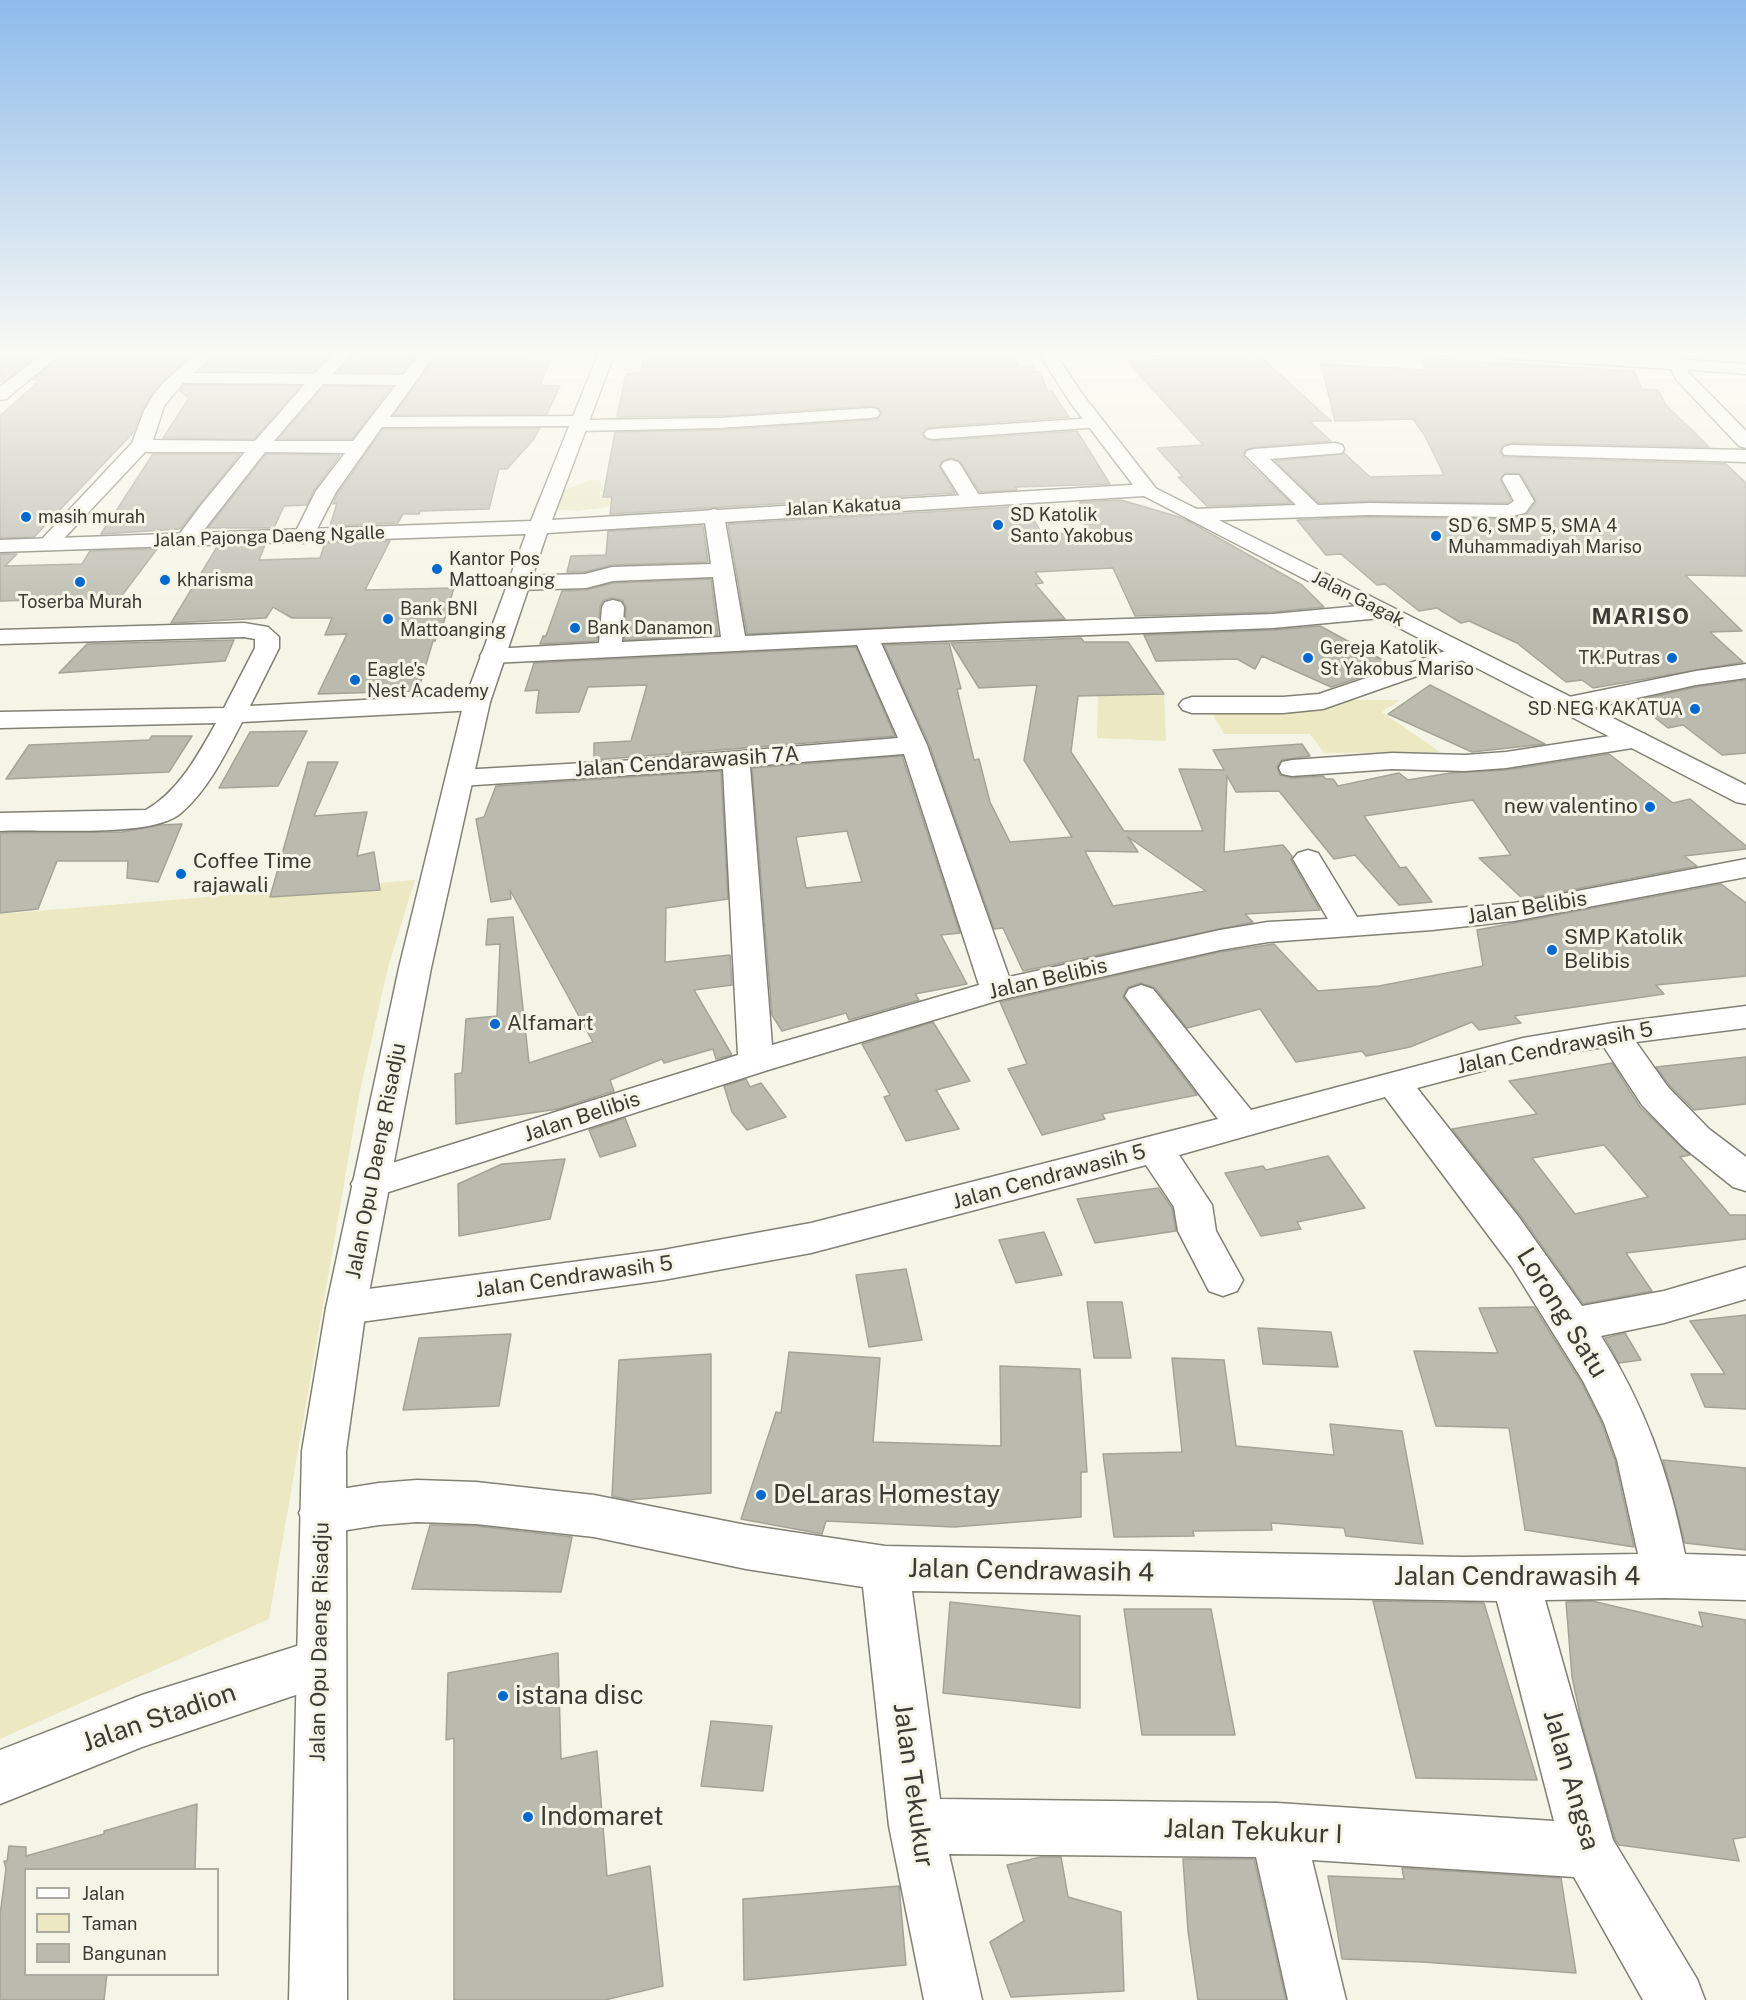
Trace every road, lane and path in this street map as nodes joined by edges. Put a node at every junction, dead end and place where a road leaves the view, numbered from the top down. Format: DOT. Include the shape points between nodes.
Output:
graph roads {
  1 [pos="570,445"];
  2 [pos="1112,445"];
  3 [pos="140,446"];
  4 [pos="262,446"];
  5 [pos="359,447"];
  6 [pos="1335,449"];
  7 [pos="1511,451"];
  8 [pos="1746,456"];
  9 [pos="951,466"];
  10 [pos="1512,479"];
  11 [pos="1147,490"];
  12 [pos="972,500"];
  13 [pos="1313,511"];
  14 [pos="714,515"];
  15 [pos="1194,515"];
  16 [pos="539,527"];
  17 [pos="303,537"];
  18 [pos="186,540"];
  19 [pos="48,544"];
  20 [pos="0,546"];
  21 [pos="724,570"];
  22 [pos="519,583"];
  23 [pos="613,607"];
  24 [pos="1382,611"];
  25 [pos="0,636"];
  26 [pos="866,637"];
  27 [pos="734,643"];
  28 [pos="610,649"];
  29 [pos="1463,652"];
  30 [pos="492,656"];
  31 [pos="1746,671"];
  32 [pos="477,702"];
  33 [pos="1192,705"];
  34 [pos="1569,705"];
  35 [pos="233,715"];
  36 [pos="0,720"];
  37 [pos="1636,740"];
  38 [pos="914,745"];
  39 [pos="736,760"];
  40 [pos="1292,768"];
  41 [pos="460,778"];
  42 [pos="1746,796"];
  43 [pos="0,822"];
  44 [pos="1308,859"];
  45 [pos="1746,868"];
  46 [pos="1348,927"];
  47 [pos="998,990"];
  48 [pos="1141,996"];
  49 [pos="1746,1017"];
  50 [pos="1613,1034"];
  51 [pos="756,1062"];
  52 [pos="1393,1083"];
  53 [pos="1242,1124"];
  54 [pos="1155,1149"];
  55 [pos="1746,1177"];
  56 [pos="370,1184"];
  57 [pos="1223,1280"];
  58 [pos="1746,1283"];
  59 [pos="346,1308"];
  60 [pos="1572,1325"];
  61 [pos="322,1513"];
  62 [pos="885,1568"];
  63 [pos="1666,1576"];
  64 [pos="1515,1578"];
  65 [pos="1746,1578"];
  66 [pos="319,1664"];
  67 [pos="0,1777"];
  68 [pos="916,1826"];
  69 [pos="1277,1830"];
  70 [pos="1589,1851"];
  71 [pos="318,2000"];
  72 [pos="953,2000"];
  73 [pos="1317,2000"];
  74 [pos="1676,2000"];
  1 -- 16 [label="street, Jalan Opu Daeng Risadju"];
  2 -- 11 [label="street"];
  3 -- 4 [label="street"];
  3 -- 19 [label="street"];
  4 -- 5 [label="street"];
  4 -- 18 [label="street"];
  5 -- 17 [label="street" via="326,492"];
  6 -- 13 [label="street" via="1254,455"];
  7 -- 8 [label="street"];
  9 -- 12 [label="street"];
  10 -- 13 [label="street, Jalan Gagak" via="1524,501 1518,509 1508,511"];
  11 -- 12 [label="street, Jalan Kakatua"];
  11 -- 15 [label="street, Jalan Gagak"];
  12 -- 14 [label="street, Jalan Kakatua"];
  13 -- 15 [label="street, Jalan Gagak"];
  14 -- 16 [label="street, Jalan Kakatua"];
  14 -- 21 [label="street"];
  15 -- 24 [label="street, Jalan Gagak"];
  16 -- 17 [label="street, Jalan Pajonga Daeng Ngalle"];
  16 -- 22 [label="street, Jalan Opu Daeng Risadju"];
  17 -- 18 [label="street, Jalan Pajonga Daeng Ngalle"];
  18 -- 19 [label="street, Jalan Pajonga Daeng Ngalle"];
  19 -- 20 [label="street, Jalan Pajonga Daeng Ngalle"];
  21 -- 22 [label="street" via="612,574 586,581"];
  21 -- 27 [label="street"];
  22 -- 30 [label="street, Jalan Opu Daeng Risadju"];
  23 -- 28 [label="street"];
  24 -- 26 [label="street" via="1273,621"];
  24 -- 29 [label="street, Jalan Gagak"];
  25 -- 35 [label="street" via="260,632 267,637 267,648"];
  26 -- 27 [label="street"];
  26 -- 38 [label="street"];
  27 -- 28 [label="street"];
  28 -- 30 [label="street"];
  29 -- 33 [label="street" via="1323,701"];
  29 -- 34 [label="street, Jalan Gagak"];
  30 -- 32 [label="street, Jalan Opu Daeng Risadju"];
  31 -- 34 [label="street"];
  32 -- 35 [label="street"];
  32 -- 41 [label="street, Jalan Opu Daeng Risadju"];
  34 -- 37 [label="street, Jalan Gagak"];
  35 -- 36 [label="street"];
  35 -- 43 [label="street" via="193,781 166,813 138,820"];
  37 -- 40 [label="street" via="1506,760 1392,761"];
  37 -- 42 [label="street, Jalan Gagak"];
  38 -- 39 [label="street, Jalan Cendarawasih 7A"];
  38 -- 47 [label="street"];
  39 -- 41 [label="street, Jalan Cendarawasih 7A"];
  39 -- 51 [label="street"];
  41 -- 56 [label="street, Jalan Opu Daeng Risadju"];
  44 -- 46 [label="street"];
  45 -- 46 [label="street, Jalan Belibis" via="1514,912"];
  46 -- 47 [label="street, Jalan Belibis" via="1268,932 1220,940"];
  47 -- 51 [label="street, Jalan Belibis"];
  48 -- 53 [label="street"];
  49 -- 50 [label="street, Jalan Cendrawasih 5"];
  50 -- 52 [label="street, Jalan Cendrawasih 5" via="1523,1049"];
  50 -- 55 [label="street" via="1655,1096 1696,1138"];
  51 -- 56 [label="street, Jalan Belibis"];
  52 -- 53 [label="street, Jalan Cendrawasih 5"];
  52 -- 60 [label="street, Lorong Satu" via="1516,1240"];
  53 -- 54 [label="street, Jalan Cendrawasih 5"];
  54 -- 57 [label="street" via="1193,1205 1197,1231"];
  54 -- 59 [label="street, Jalan Cendrawasih 5" via="811,1238 663,1265"];
  56 -- 59 [label="street, Jalan Opu Daeng Risadju"];
  58 -- 60 [label="street" via="1664,1307"];
  59 -- 61 [label="street, Jalan Opu Daeng Risadju" via="324,1452"];
  60 -- 63 [label="street, Lorong Satu" via="1627,1424 1653,1508"];
  61 -- 62 [label="street, Jalan Cendrawasih 4" via="388,1503 476,1503 594,1516 746,1547"];
  61 -- 66 [label="street, Jalan Opu Daeng Risadju"];
  62 -- 64 [label="street, Jalan Cendrawasih 4"];
  62 -- 68 [label="street, Jalan Tekukur"];
  63 -- 64 [label="street, Jalan Cendrawasih 4"];
  63 -- 65 [label="street, Jalan Cendrawasih 4"];
  64 -- 70 [label="street, Jalan Angsa"];
  66 -- 67 [label="street, Jalan Stadion" via="142,1721"];
  66 -- 71 [label="street, Jalan Opu Daeng Risadju"];
  68 -- 69 [label="street, Jalan Tekukur I"];
  68 -- 72 [label="street, Jalan Tekukur"];
  69 -- 70 [label="street, Jalan Tekukur I"];
  69 -- 73 [label="street"];
  70 -- 74 [label="street, Jalan Angsa"];
}
